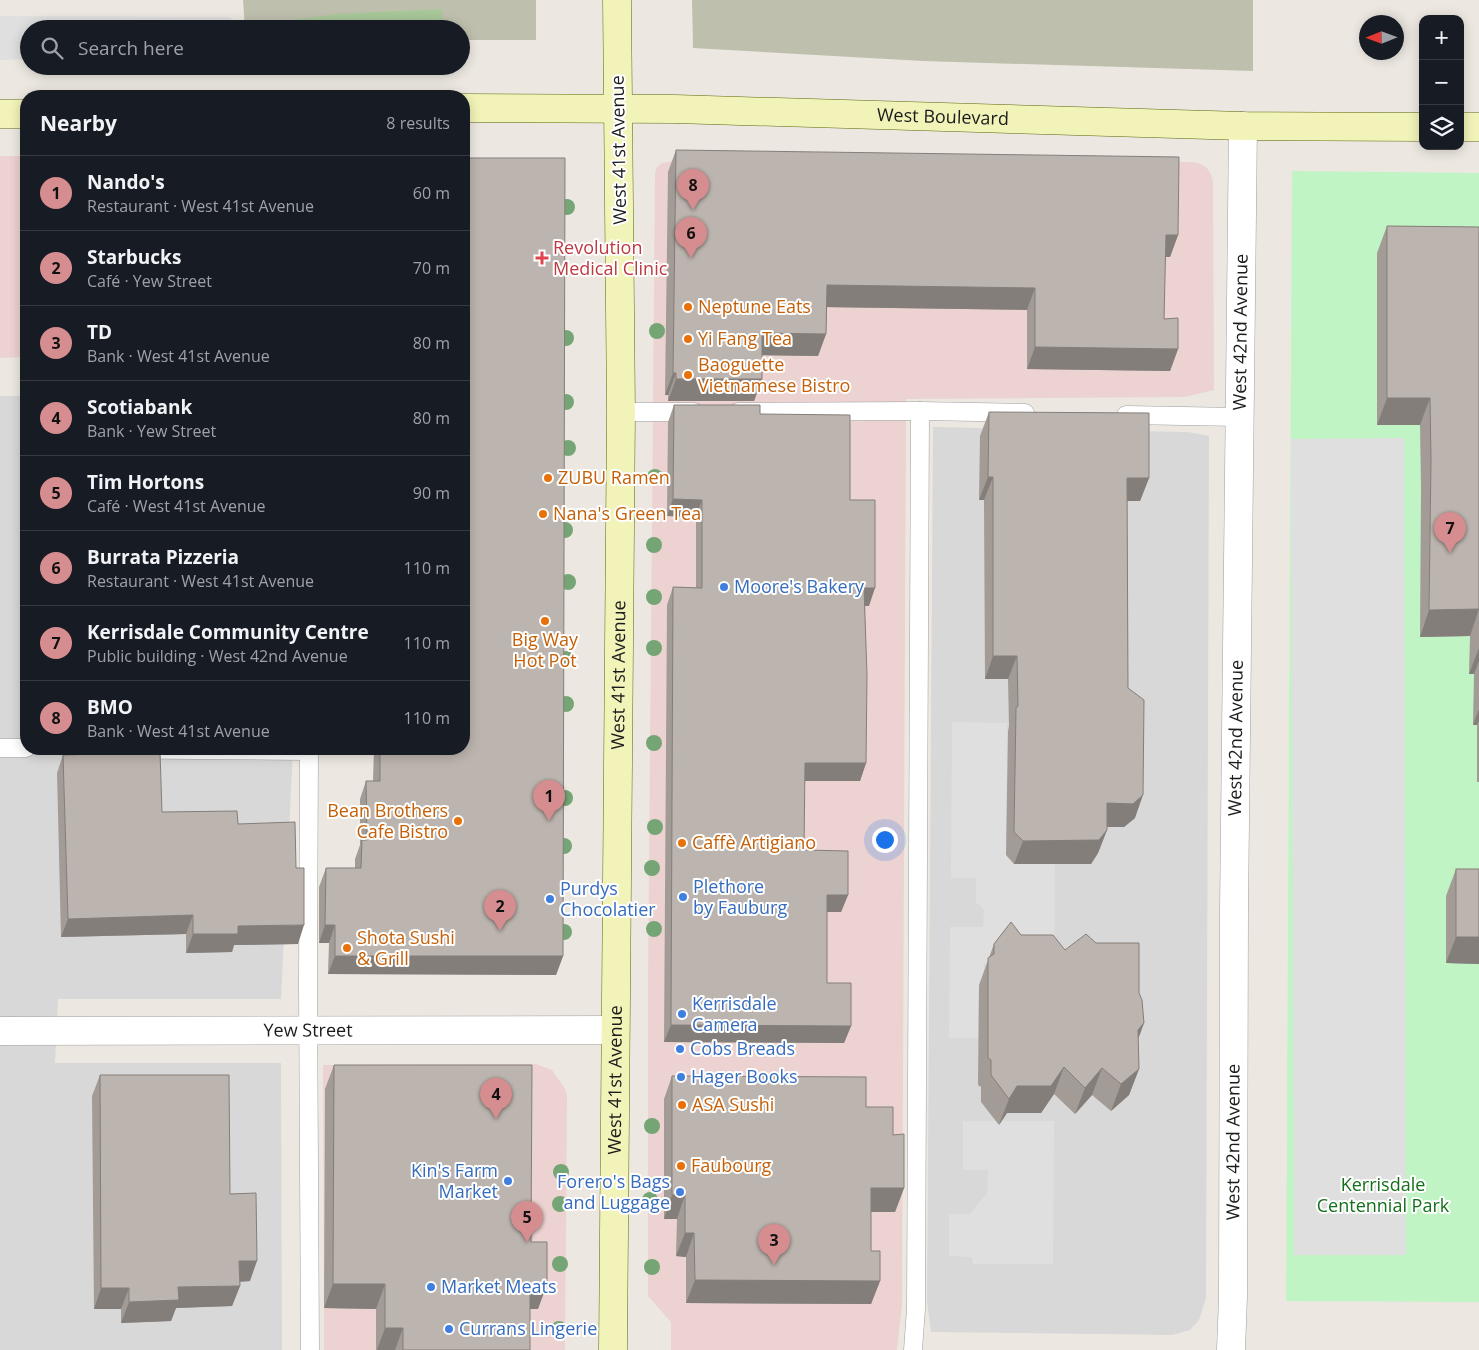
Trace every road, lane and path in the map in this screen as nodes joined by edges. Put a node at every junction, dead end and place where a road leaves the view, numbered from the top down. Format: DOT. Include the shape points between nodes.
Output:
graph roads {
  1 [pos="617,0"];
  2 [pos="470,108"];
  3 [pos="619,108"];
  4 [pos="0,114"];
  5 [pos="20,114"];
  6 [pos="1243,126"];
  7 [pos="1419,127"];
  8 [pos="1464,127"];
  9 [pos="1479,127"];
  10 [pos="920,411"];
  11 [pos="621,412"];
  12 [pos="1038,413"];
  13 [pos="1107,414"];
  14 [pos="1240,417"];
  15 [pos="0,748"];
  16 [pos="20,748"];
  17 [pos="309,755"];
  18 [pos="615,1030"];
  19 [pos="0,1031"];
  20 [pos="308,1031"];
  21 [pos="310,1350"];
  22 [pos="613,1350"];
  23 [pos="913,1350"];
  24 [pos="1231,1350"];
  1 -- 3 [label="main road, West 41st Avenue"];
  2 -- 3 [label="main road, West Boulevard"];
  3 -- 6 [label="main road, West Boulevard"];
  3 -- 11 [label="main road, West 41st Avenue"];
  4 -- 5 [label="main road"];
  6 -- 7 [label="main road, West Boulevard"];
  6 -- 14 [label="street, West 42nd Avenue"];
  8 -- 9 [label="main road"];
  10 -- 11 [label="lane"];
  10 -- 12 [label="lane"];
  10 -- 23 [label="lane" via="916,1299"];
  11 -- 18 [label="main road, West 41st Avenue"];
  13 -- 14 [label="lane"];
  14 -- 24 [label="street, West 42nd Avenue"];
  15 -- 16 [label="lane"];
  17 -- 20 [label="lane"];
  18 -- 20 [label="street, Yew Street"];
  18 -- 22 [label="main road, West 41st Avenue"];
  19 -- 20 [label="street, Yew Street"];
  20 -- 21 [label="lane"];
}
